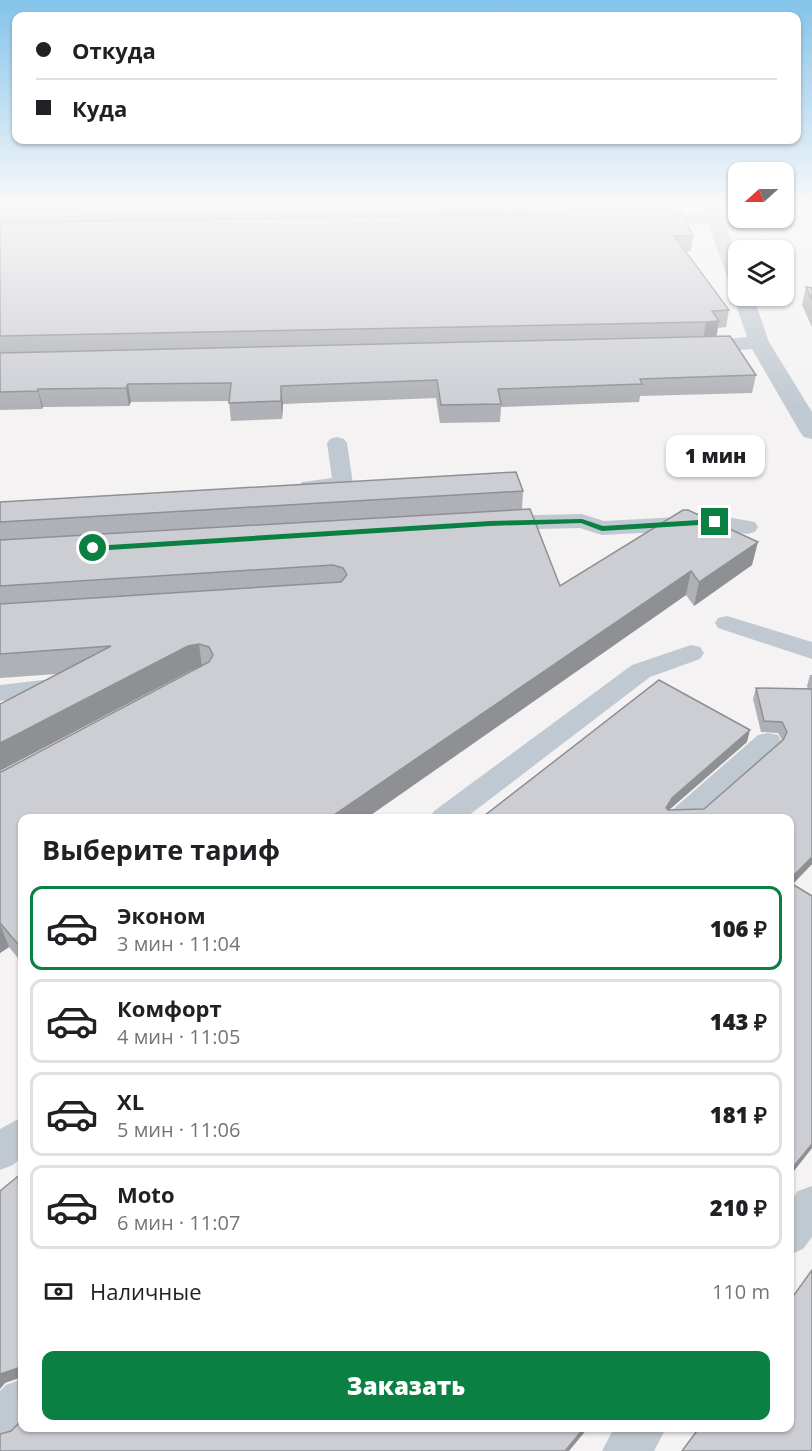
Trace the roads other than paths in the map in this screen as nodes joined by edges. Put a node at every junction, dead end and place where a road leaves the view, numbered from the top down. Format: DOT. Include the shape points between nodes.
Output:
graph roads {
  1 [pos="746,306"];
  2 [pos="759,342"];
  3 [pos="667,348"];
  4 [pos="812,432"];
  5 [pos="337,443"];
  6 [pos="284,488"];
  7 [pos="478,524"];
  8 [pos="747,527"];
  9 [pos="727,623"];
  10 [pos="812,651"];
  11 [pos="691,654"];
  12 [pos="43,688"];
  13 [pos="0,693"];
  14 [pos="768,742"];
  15 [pos="451,814"];
  16 [pos="687,814"];
  17 [pos="18,1138"];
  18 [pos="0,1152"];
  19 [pos="812,1205"];
  20 [pos="794,1228"];
  21 [pos="18,1405"];
  22 [pos="0,1421"];
  23 [pos="640,1432"];
  24 [pos="625,1451"];
  1 -- 2 [label="street"];
  2 -- 3 [label="street"];
  2 -- 4 [label="street"];
  5 -- 6 [label="lane" via="343,484"];
  7 -- 8 [label="lane" via="582,521 602,528 715,522"];
  9 -- 10 [label="lane"];
  11 -- 15 [label="lane" via="641,671"];
  12 -- 13 [label="lane"];
  14 -- 16 [label="lane"];
  17 -- 18 [label="lane"];
  19 -- 20 [label="lane"];
  21 -- 22 [label="lane"];
  23 -- 24 [label="lane"];
}
